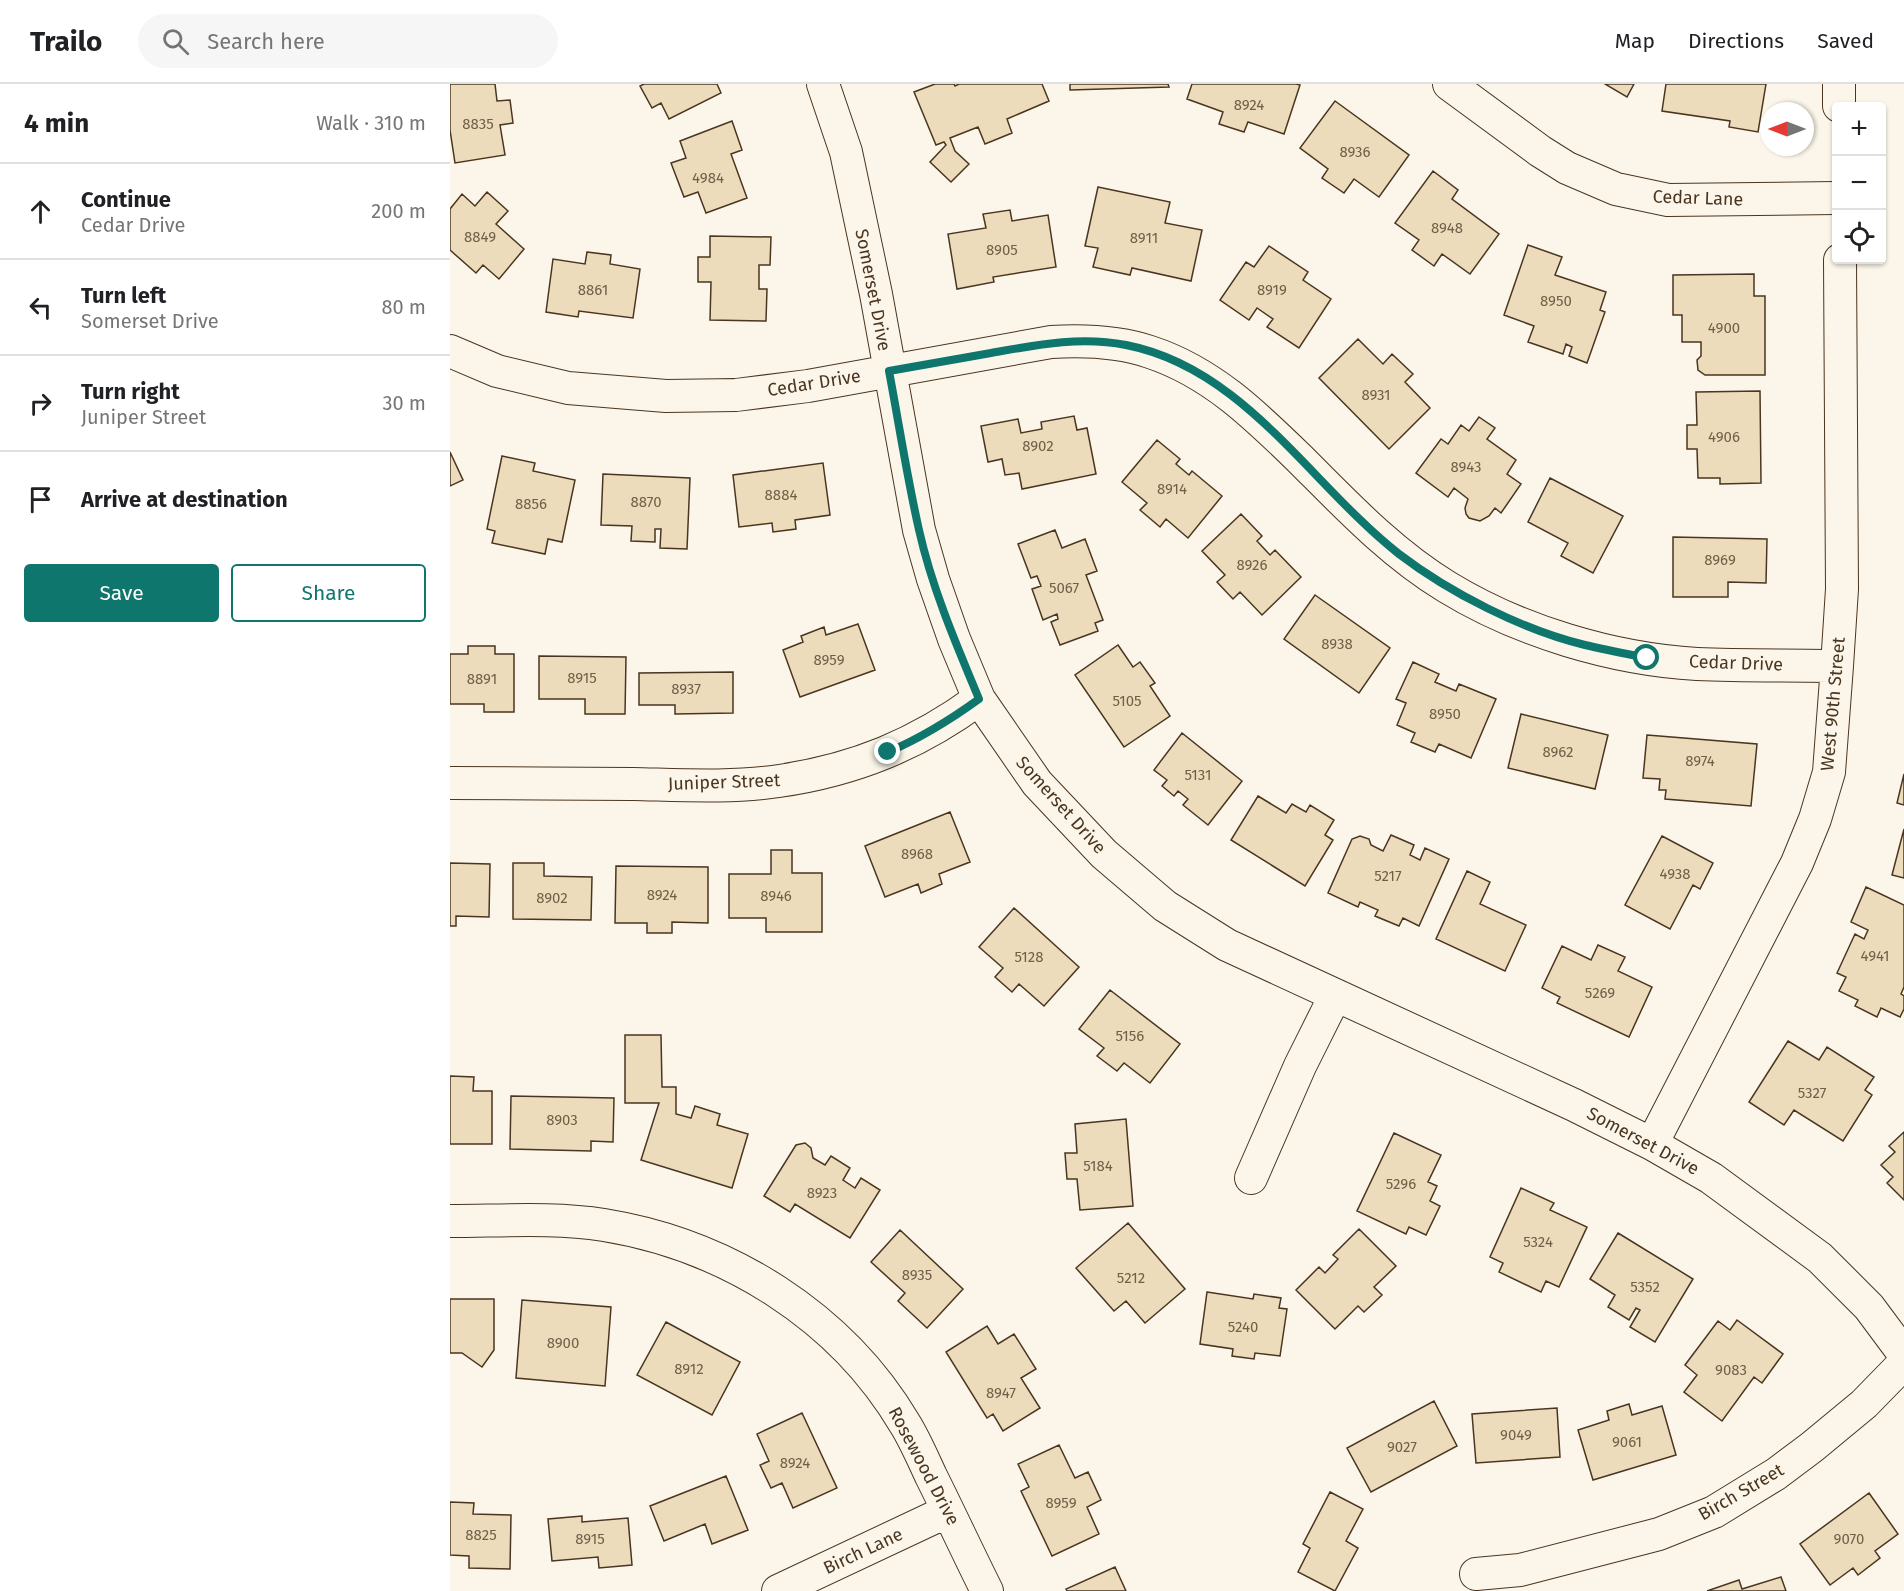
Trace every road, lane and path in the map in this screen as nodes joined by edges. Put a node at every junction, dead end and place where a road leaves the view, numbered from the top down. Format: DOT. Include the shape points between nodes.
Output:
graph roads {
  1 [pos="823,84"];
  2 [pos="1449,84"];
  3 [pos="1839,84"];
  4 [pos="1839,102"];
  5 [pos="1832,198"];
  6 [pos="1840,264"];
  7 [pos="450,351"];
  8 [pos="889,371"];
  9 [pos="1838,666"];
  10 [pos="979,699"];
  11 [pos="450,783"];
  12 [pos="1335,996"];
  13 [pos="1652,1144"];
  14 [pos="1251,1178"];
  15 [pos="450,1221"];
  16 [pos="1904,1354"];
  17 [pos="1904,1363"];
  18 [pos="948,1511"];
  19 [pos="1476,1574"];
  20 [pos="778,1591"];
  21 [pos="987,1591"];
  1 -- 8 [label="street, Somerset Drive" via="846,152"];
  2 -- 5 [label="street, Cedar Lane" via="1567,168 1616,189 1668,200"];
  3 -- 4 [label="street"];
  6 -- 9 [label="street, West 90th Street" via="1842,589"];
  7 -- 8 [label="street, Cedar Drive" via="497,371 568,387 666,396 736,395"];
  8 -- 9 [label="street, Cedar Drive" via="1051,342 1084,340 1151,352 1200,374 1256,416 1400,554 1448,587 1517,622 1583,645 1647,658 1696,664"];
  8 -- 10 [label="street, Somerset Drive" via="919,530 947,619"];
  9 -- 13 [label="street, West 90th Street" via="1828,772 1815,819 1797,863"];
  10 -- 11 [label="street, Juniper Street" via="915,741 833,770 778,781 710,785"];
  10 -- 12 [label="street, Somerset Drive" via="1037,783 1104,854 1165,906 1227,945"];
  12 -- 13 [label="street, Somerset Drive"];
  12 -- 14 [label="street"];
  13 -- 16 [label="street, Somerset Drive" via="1711,1178 1820,1258 1869,1307"];
  15 -- 18 [label="street, Rosewood Drive" via="556,1221 603,1225 656,1236 719,1258 789,1298 833,1335 879,1385 905,1424"];
  17 -- 19 [label="street, Birch Street" via="1864,1404 1812,1447 1714,1512 1659,1534 1520,1570"];
  18 -- 20 [label="street, Birch Lane"];
  18 -- 21 [label="street, Rosewood Drive"];
}
